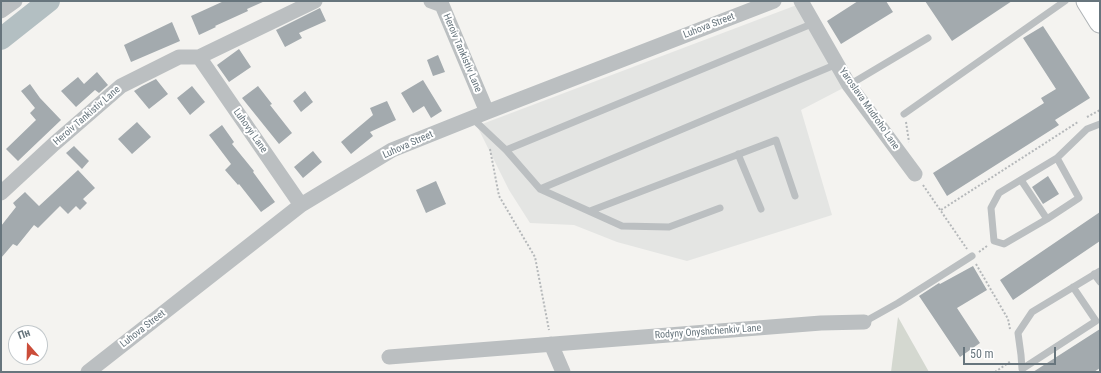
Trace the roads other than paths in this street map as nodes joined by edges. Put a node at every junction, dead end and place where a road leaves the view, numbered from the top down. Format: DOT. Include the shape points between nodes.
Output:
graph roads {
  1 [pos="15,1"];
  2 [pos="315,1"];
  3 [pos="432,1"];
  4 [pos="774,1"];
  5 [pos="801,1"];
  6 [pos="1065,1"];
  7 [pos="1087,1"];
  8 [pos="1,11"];
  9 [pos="1100,22"];
  10 [pos="814,23"];
  11 [pos="928,38"];
  12 [pos="199,56"];
  13 [pos="837,64"];
  14 [pos="849,86"];
  15 [pos="487,112"];
  16 [pos="904,114"];
  17 [pos="472,118"];
  18 [pos="1100,124"];
  19 [pos="506,150"];
  20 [pos="738,154"];
  21 [pos="1057,158"];
  22 [pos="915,174"];
  23 [pos="1021,180"];
  24 [pos="540,189"];
  25 [pos="1,193"];
  26 [pos="795,196"];
  27 [pos="301,204"];
  28 [pos="720,208"];
  29 [pos="761,209"];
  30 [pos="590,212"];
  31 [pos="1046,219"];
  32 [pos="972,256"];
  33 [pos="1097,272"];
  34 [pos="1100,282"];
  35 [pos="1073,287"];
  36 [pos="1098,320"];
  37 [pos="864,322"];
  38 [pos="551,344"];
  39 [pos="389,357"];
  40 [pos="88,372"];
  41 [pos="564,372"];
  1 -- 8 [label="street"];
  2 -- 12 [label="street, Heroiv Tankistiv Lane"];
  3 -- 15 [label="street, Heroiv Tankistiv Lane" via="442,5"];
  4 -- 15 [label="street, Luhova Street"];
  5 -- 10 [label="street, Yaroslava Mudroho Lane"];
  6 -- 16 [label="lane"];
  7 -- 9 [label="street"];
  10 -- 13 [label="street, Yaroslava Mudroho Lane"];
  10 -- 19 [label="lane"];
  11 -- 14 [label="lane"];
  12 -- 25 [label="street, Heroiv Tankistiv Lane" via="179,57 121,86"];
  12 -- 27 [label="street, Luhovyi Lane"];
  13 -- 14 [label="street, Yaroslava Mudroho Lane"];
  13 -- 24 [label="lane"];
  14 -- 22 [label="street, Yaroslava Mudroho Lane"];
  15 -- 17 [label="street, Luhova Street"];
  17 -- 19 [label="lane"];
  17 -- 27 [label="street, Luhova Street" via="392,150"];
  18 -- 21 [label="lane" via="1087,130"];
  19 -- 24 [label="lane"];
  20 -- 26 [label="lane" via="776,140"];
  20 -- 29 [label="lane"];
  20 -- 30 [label="lane"];
  21 -- 23 [label="lane"];
  21 -- 31 [label="lane" via="1079,198"];
  23 -- 31 [label="lane"];
  23 -- 31 [label="lane" via="999,193 991,208 994,241 1004,244"];
  24 -- 30 [label="lane"];
  27 -- 40 [label="street, Luhova Street"];
  28 -- 30 [label="lane" via="669,227 622,226"];
  32 -- 37 [label="lane"];
  33 -- 34 [label="lane"];
  33 -- 35 [label="lane"];
  35 -- 36 [label="lane"];
  35 -- 36 [label="lane" via="1032,312 1018,332 1022,369"];
  37 -- 38 [label="street, Rodyny Onyshchenkiv Lane" via="821,323"];
  38 -- 39 [label="street, Rodyny Onyshchenkiv Lane"];
  38 -- 41 [label="street"];
}
